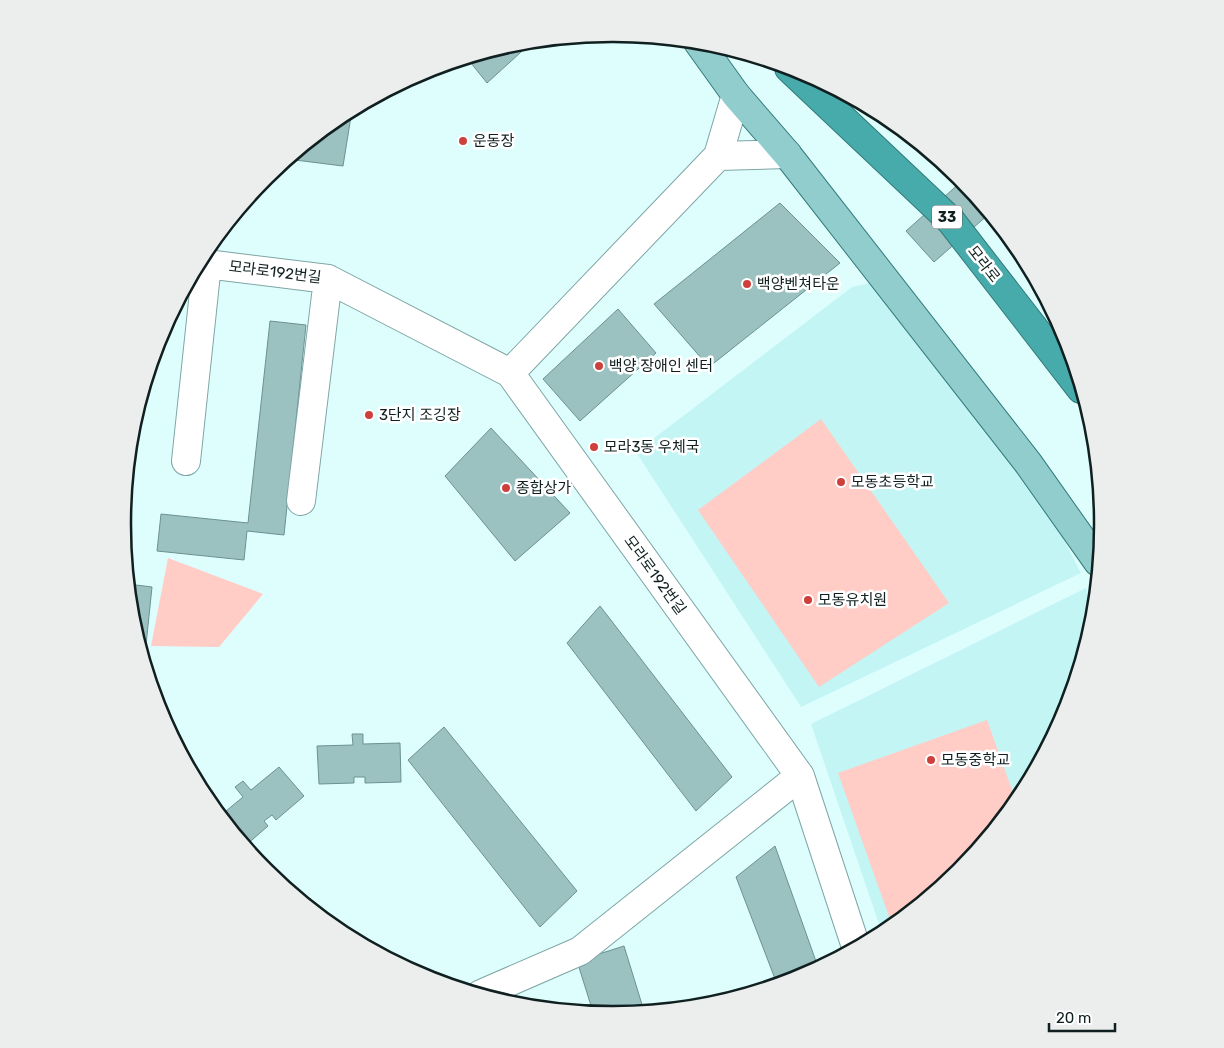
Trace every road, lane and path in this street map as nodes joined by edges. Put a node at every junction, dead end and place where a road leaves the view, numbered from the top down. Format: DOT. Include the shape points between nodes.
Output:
graph roads {
  1 [pos="705,52"];
  2 [pos="803,82"];
  3 [pos="736,95"];
  4 [pos="787,154"];
  5 [pos="718,156"];
  6 [pos="207,264"];
  7 [pos="202,271"];
  8 [pos="328,279"];
  9 [pos="510,373"];
  10 [pos="1070,374"];
  11 [pos="186,461"];
  12 [pos="301,501"];
  13 [pos="1092,554"];
  14 [pos="800,776"];
  15 [pos="854,940"];
  16 [pos="491,990"];
  1 -- 3 [label="main road"];
  2 -- 10 [label="highway, 모라로 / 33" via="951,221"];
  3 -- 4 [label="main road"];
  3 -- 5 [label="street"];
  4 -- 5 [label="street"];
  4 -- 13 [label="main road" via="1028,463"];
  5 -- 9 [label="street"];
  6 -- 8 [label="street, 모라로192번길"];
  7 -- 11 [label="street"];
  8 -- 9 [label="street, 모라로192번길"];
  8 -- 12 [label="street"];
  9 -- 14 [label="street, 모라로192번길"];
  14 -- 15 [label="street, 모라로192번길"];
  14 -- 16 [label="street" via="580,951"];
}
